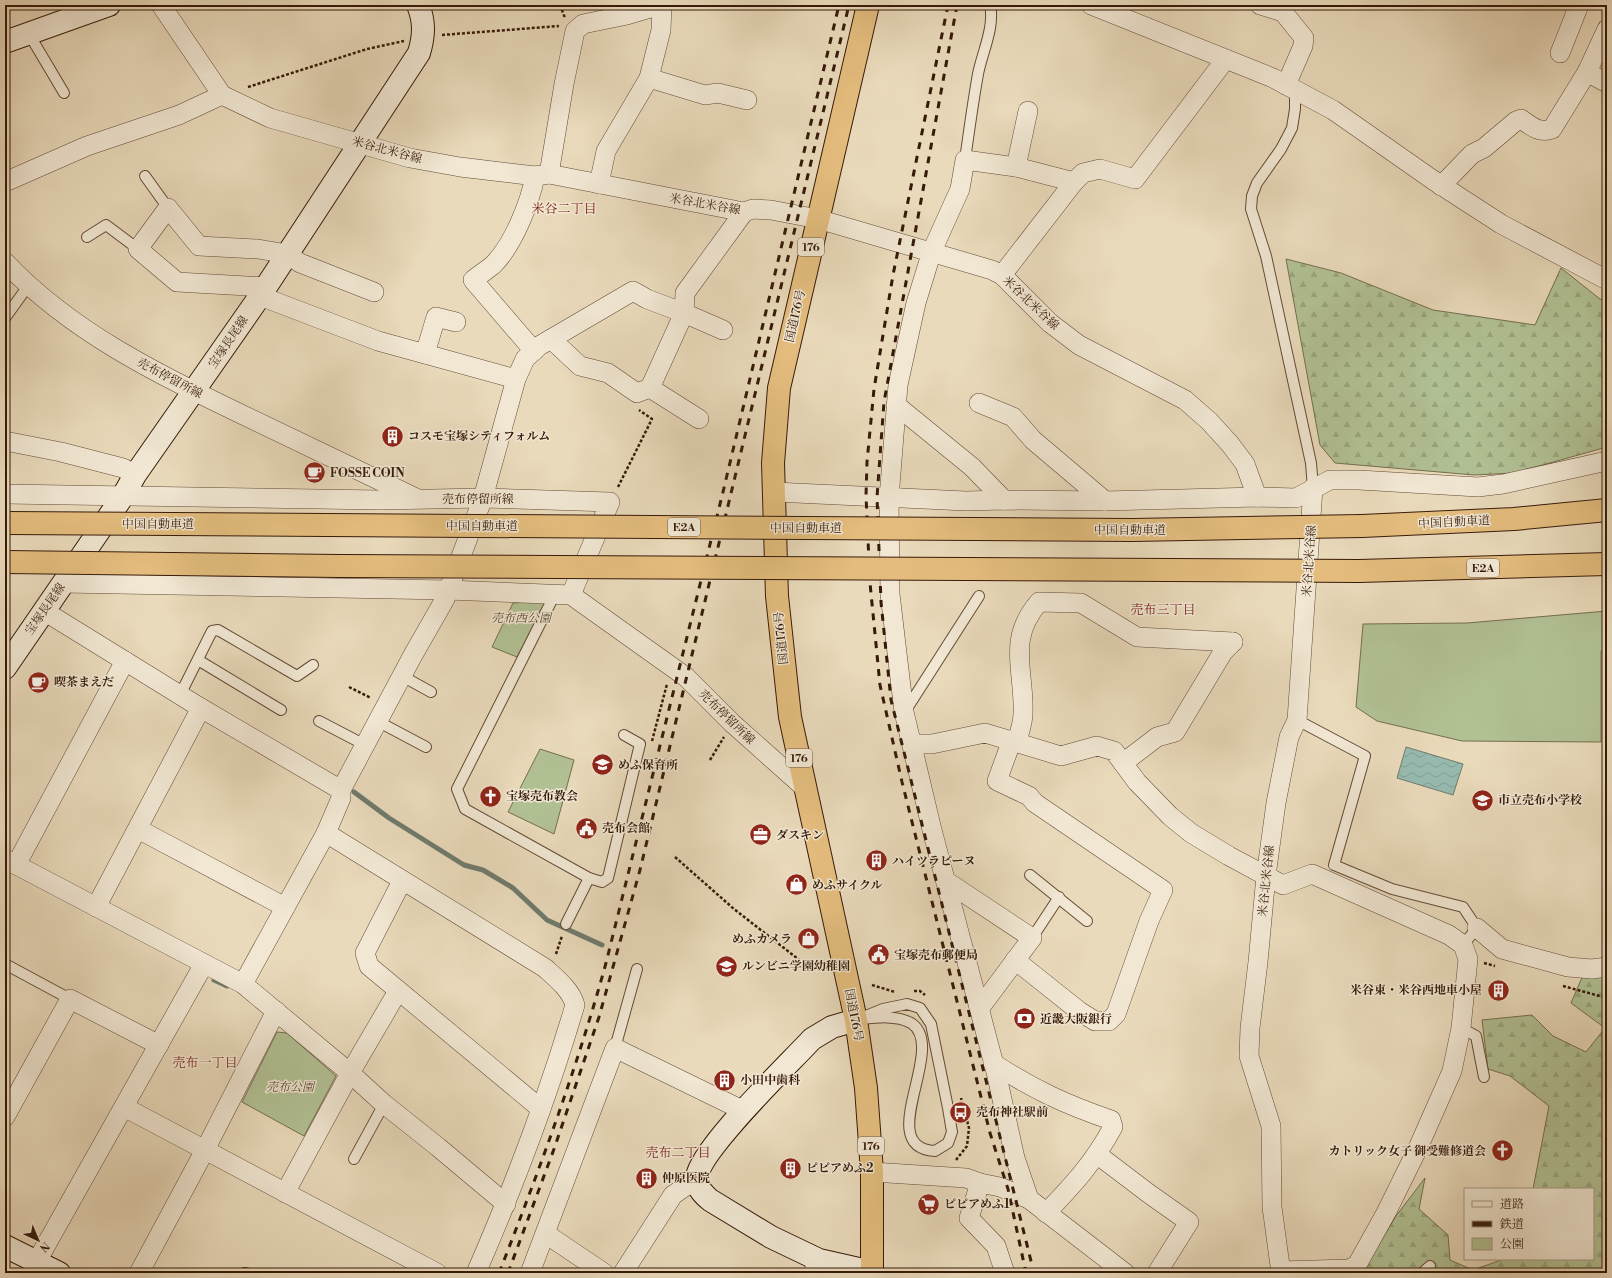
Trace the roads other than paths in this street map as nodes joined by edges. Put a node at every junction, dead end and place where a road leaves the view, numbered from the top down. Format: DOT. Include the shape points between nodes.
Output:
graph roads {
  1 [pos="110,5"];
  2 [pos="161,5"];
  3 [pos="418,5"];
  4 [pos="662,5"];
  5 [pos="868,5"];
  6 [pos="990,5"];
  7 [pos="1091,5"];
  8 [pos="1260,5"];
  9 [pos="1579,5"];
  10 [pos="1284,8"];
  11 [pos="1111,9"];
  12 [pos="1607,29"];
  13 [pos="28,34"];
  14 [pos="5,42"];
  15 [pos="1560,53"];
  16 [pos="1225,60"];
  17 [pos="1587,72"];
  18 [pos="648,78"];
  19 [pos="1607,83"];
  20 [pos="1291,88"];
  21 [pos="64,93"];
  22 [pos="222,95"];
  23 [pos="747,100"];
  24 [pos="1028,111"];
  25 [pos="361,143"];
  26 [pos="965,160"];
  27 [pos="1016,167"];
  28 [pos="542,175"];
  29 [pos="145,176"];
  30 [pos="5,182"];
  31 [pos="1074,182"];
  32 [pos="599,184"];
  33 [pos="1441,186"];
  34 [pos="168,208"];
  35 [pos="744,212"];
  36 [pos="818,218"];
  37 [pos="87,238"];
  38 [pos="138,249"];
  39 [pos="932,251"];
  40 [pos="287,254"];
  41 [pos="5,262"];
  42 [pos="1002,275"];
  43 [pos="1607,280"];
  44 [pos="28,286"];
  45 [pos="263,291"];
  46 [pos="374,292"];
  47 [pos="684,313"];
  48 [pos="5,318"];
  49 [pos="456,322"];
  50 [pos="722,330"];
  51 [pos="550,339"];
  52 [pos="534,351"];
  53 [pos="425,354"];
  54 [pos="516,379"];
  55 [pos="643,390"];
  56 [pos="194,391"];
  57 [pos="979,403"];
  58 [pos="896,405"];
  59 [pos="699,419"];
  60 [pos="5,441"];
  61 [pos="1607,461"];
  62 [pos="135,475"];
  63 [pos="1313,488"];
  64 [pos="774,492"];
  65 [pos="5,494"];
  66 [pos="122,496"];
  67 [pos="1257,497"];
  68 [pos="483,498"];
  69 [pos="889,498"];
  70 [pos="419,500"];
  71 [pos="1004,500"];
  72 [pos="1105,502"];
  73 [pos="1607,510"];
  74 [pos="5,523"];
  75 [pos="5,562"];
  76 [pos="1607,564"];
  77 [pos="63,584"];
  78 [pos="448,590"];
  79 [pos="563,595"];
  80 [pos="979,596"];
  81 [pos="44,611"];
  82 [pos="198,660"];
  83 [pos="125,661"];
  84 [pos="313,664"];
  85 [pos="5,668"];
  86 [pos="402,676"];
  87 [pos="431,692"];
  88 [pos="180,695"];
  89 [pos="201,708"];
  90 [pos="281,710"];
  91 [pos="904,712"];
  92 [pos="382,714"];
  93 [pos="1297,720"];
  94 [pos="319,721"];
  95 [pos="624,735"];
  96 [pos="1014,741"];
  97 [pos="365,744"];
  98 [pos="912,744"];
  99 [pos="426,747"];
  100 [pos="1123,763"];
  101 [pos="806,789"];
  102 [pos="342,790"];
  103 [pos="138,829"];
  104 [pos="326,833"];
  105 [pos="10,862"];
  106 [pos="1030,875"];
  107 [pos="1266,876"];
  108 [pos="589,878"];
  109 [pos="402,881"];
  110 [pos="946,881"];
  111 [pos="1059,897"];
  112 [pos="96,907"];
  113 [pos="285,907"];
  114 [pos="1087,921"];
  115 [pos="565,927"];
  116 [pos="1477,928"];
  117 [pos="1032,938"];
  118 [pos="1463,944"];
  119 [pos="1015,960"];
  120 [pos="5,964"];
  121 [pos="204,964"];
  122 [pos="1607,967"];
  123 [pos="637,969"];
  124 [pos="243,984"];
  125 [pos="398,991"];
  126 [pos="70,999"];
  127 [pos="979,1009"];
  128 [pos="276,1011"];
  129 [pos="856,1020"];
  130 [pos="1460,1028"];
  131 [pos="159,1045"];
  132 [pos="615,1048"];
  133 [pos="993,1063"];
  134 [pos="350,1072"];
  135 [pos="1484,1077"];
  136 [pos="384,1104"];
  137 [pos="124,1107"];
  138 [pos="540,1109"];
  139 [pos="742,1113"];
  140 [pos="5,1117"];
  141 [pos="205,1150"];
  142 [pos="1098,1155"];
  143 [pos="354,1159"];
  144 [pos="872,1172"];
  145 [pos="980,1183"];
  146 [pos="698,1184"];
  147 [pos="285,1192"];
  148 [pos="1029,1199"];
  149 [pos="506,1204"];
  150 [pos="1046,1213"];
  151 [pos="546,1234"];
  152 [pos="5,1246"];
  153 [pos="37,1261"];
  154 [pos="816,1267"];
  155 [pos="872,1272"];
  156 [pos="1281,1272"];
  157 [pos="59,1273"];
  158 [pos="139,1273"];
  159 [pos="437,1273"];
  160 [pos="476,1273"];
  161 [pos="530,1273"];
  162 [pos="604,1273"];
  163 [pos="623,1273"];
  164 [pos="1005,1273"];
  165 [pos="1125,1273"];
  166 [pos="1157,1273"];
  1 -- 13 [label="street"];
  2 -- 22 [label="street"];
  3 -- 25 [label="street, 宝塚長尾線" via="422,16 423,36 419,53"];
  4 -- 18 [label="street" via="662,30"];
  4 -- 28 [label="street" via="583,24 574,32"];
  5 -- 36 [label="highway, 国道176号 / 176"];
  6 -- 26 [label="lane" via="988,37 978,74"];
  7 -- 11 [label="street"];
  8 -- 10 [label="street"];
  9 -- 15 [label="street"];
  10 -- 20 [label="street" via="1304,38"];
  11 -- 16 [label="street"];
  12 -- 17 [label="street"];
  13 -- 14 [label="street"];
  13 -- 21 [label="lane"];
  16 -- 20 [label="street"];
  16 -- 31 [label="street" via="1135,179 1100,169 1083,173"];
  17 -- 19 [label="street"];
  17 -- 33 [label="street" via="1552,129 1545,132 1521,119 1516,121 1484,148 1472,154"];
  18 -- 23 [label="street" via="705,95 718,93"];
  18 -- 32 [label="street" via="606,151"];
  20 -- 33 [label="street" via="1333,110"];
  20 -- 63 [label="lane" via="1295,109 1292,128 1257,183 1252,196 1252,209 1268,263 1311,463"];
  22 -- 25 [label="street, 米谷北米谷線" via="270,118"];
  22 -- 30 [label="street" via="179,115 87,146"];
  24 -- 27 [label="street"];
  25 -- 28 [label="street, 米谷北米谷線" via="410,158 460,167"];
  25 -- 40 [label="street, 宝塚長尾線"];
  26 -- 27 [label="street"];
  26 -- 39 [label="street" via="960,189"];
  27 -- 31 [label="street"];
  28 -- 32 [label="street, 米谷北米谷線"];
  28 -- 52 [label="street" via="531,193 518,225 493,264 473,280"];
  29 -- 34 [label="lane"];
  31 -- 42 [label="street"];
  32 -- 35 [label="street, 米谷北米谷線"];
  33 -- 43 [label="street" via="1501,224"];
  34 -- 38 [label="street"];
  34 -- 40 [label="street" via="199,246 258,249"];
  35 -- 36 [label="street, 米谷北米谷線" via="753,209 771,210"];
  35 -- 47 [label="street" via="685,293"];
  36 -- 39 [label="street, 米谷北米谷線"];
  36 -- 64 [label="highway, 国道176号 / 176" via="779,388 773,463"];
  37 -- 38 [label="lane" via="106,225"];
  38 -- 45 [label="street" via="177,282"];
  39 -- 42 [label="street, 米谷北米谷線"];
  39 -- 58 [label="street" via="916,303"];
  40 -- 45 [label="street, 宝塚長尾線"];
  40 -- 46 [label="street" via="300,263"];
  41 -- 44 [label="street, 売布停留所線"];
  42 -- 67 [label="street, 米谷北米谷線" via="1050,323 1079,345 1185,400 1209,421 1245,464"];
  44 -- 48 [label="lane"];
  44 -- 56 [label="street, 売布停留所線" via="107,345"];
  45 -- 53 [label="street" via="378,341"];
  45 -- 56 [label="street, 宝塚長尾線"];
  47 -- 50 [label="street"];
  47 -- 51 [label="street" via="633,291"];
  47 -- 55 [label="street"];
  49 -- 53 [label="street" via="436,317"];
  51 -- 52 [label="street"];
  51 -- 55 [label="street" via="580,366 608,373"];
  52 -- 54 [label="street" via="525,359"];
  53 -- 54 [label="street"];
  54 -- 68 [label="street"];
  55 -- 59 [label="street"];
  56 -- 62 [label="street, 宝塚長尾線"];
  56 -- 70 [label="street, 売布停留所線"];
  57 -- 72 [label="street" via="1013,416 1033,440"];
  58 -- 69 [label="street"];
  58 -- 71 [label="street" via="972,467"];
  60 -- 62 [label="street" via="123,468"];
  61 -- 63 [label="street" via="1478,487 1330,480"];
  62 -- 66 [label="street, 宝塚長尾線"];
  63 -- 67 [label="street" via="1296,498"];
  63 -- 93 [label="street, 米谷北米谷線"];
  64 -- 69 [label="street"];
  64 -- 101 [label="highway, 国道176号 / 176" via="777,596 790,717"];
  65 -- 66 [label="street"];
  66 -- 70 [label="street"];
  66 -- 77 [label="street, 宝塚長尾線"];
  67 -- 72 [label="street"];
  68 -- 70 [label="street, 売布停留所線"];
  68 -- 78 [label="street"];
  68 -- 79 [label="street, 売布停留所線" via="610,502"];
  69 -- 71 [label="street"];
  69 -- 91 [label="street" via="890,594"];
  71 -- 72 [label="street"];
  73 -- 74 [label="highway, 中国自動車道 / E2A, bridge" via="1514,519 1362,526 1132,530"];
  75 -- 76 [label="highway, E2A, bridge" via="1359,571"];
  77 -- 78 [label="street"];
  77 -- 81 [label="street, 宝塚長尾線"];
  78 -- 79 [label="street"];
  78 -- 86 [label="street"];
  79 -- 101 [label="street, 売布停留所線" via="686,677 732,723"];
  79 -- 108 [label="lane" via="457,789 464,809"];
  80 -- 91 [label="lane"];
  81 -- 83 [label="street"];
  81 -- 85 [label="street, 宝塚長尾線"];
  82 -- 84 [label="lane" via="212,631 218,630 297,676"];
  82 -- 88 [label="lane"];
  82 -- 90 [label="lane"];
  83 -- 88 [label="street"];
  83 -- 105 [label="street"];
  86 -- 87 [label="lane"];
  86 -- 92 [label="street"];
  88 -- 89 [label="street"];
  89 -- 102 [label="street"];
  89 -- 103 [label="street"];
  91 -- 98 [label="street"];
  92 -- 97 [label="street"];
  92 -- 99 [label="lane"];
  93 -- 107 [label="street, 米谷北米谷線" via="1289,737 1276,803"];
  93 -- 116 [label="lane" via="1364,756 1334,865 1392,889 1463,907"];
  94 -- 97 [label="lane"];
  95 -- 108 [label="lane" via="640,744 608,878 602,882"];
  96 -- 98 [label="street" via="985,733 932,744"];
  96 -- 100 [label="street" via="1061,756 1098,746 1114,751"];
  96 -- 100 [label="street" via="1023,716 1019,660 1021,633 1029,614 1039,602 1081,603 1137,637 1233,642 1222,652 1175,732 1157,737"];
  96 -- 119 [label="street" via="997,781 1028,796 1163,890 1149,921 1116,1014 1108,1021 1095,1021 1079,1011"];
  97 -- 102 [label="street"];
  98 -- 110 [label="street"];
  100 -- 107 [label="street" via="1137,782 1170,816 1191,833"];
  101 -- 129 [label="highway, 国道176号 / 176"];
  102 -- 104 [label="street"];
  103 -- 112 [label="street"];
  103 -- 113 [label="street"];
  104 -- 109 [label="street"];
  104 -- 113 [label="street"];
  105 -- 112 [label="street"];
  106 -- 111 [label="lane"];
  107 -- 118 [label="street" via="1283,885 1312,874 1449,935"];
  107 -- 156 [label="street, 米谷北米谷線" via="1250,1028 1250,1056 1271,1126 1272,1207"];
  108 -- 115 [label="lane"];
  109 -- 125 [label="street" via="365,953 369,966"];
  109 -- 138 [label="street" via="545,968 557,978 573,999 575,1005 560,1057"];
  110 -- 117 [label="street"];
  110 -- 127 [label="street"];
  111 -- 114 [label="lane"];
  111 -- 117 [label="lane"];
  112 -- 121 [label="street"];
  113 -- 124 [label="street"];
  116 -- 118 [label="lane"];
  116 -- 122 [label="street" via="1502,949 1568,967"];
  117 -- 119 [label="street"];
  118 -- 130 [label="street" via="1468,959"];
  119 -- 127 [label="street"];
  120 -- 126 [label="lane"];
  121 -- 124 [label="street"];
  121 -- 131 [label="street"];
  123 -- 132 [label="lane"];
  124 -- 128 [label="street"];
  125 -- 134 [label="street"];
  125 -- 138 [label="street"];
  126 -- 131 [label="street"];
  126 -- 140 [label="street"];
  127 -- 133 [label="street"];
  128 -- 134 [label="street"];
  128 -- 141 [label="street"];
  129 -- 129 [label="lane" via="883,1009 907,1004 920,1008 931,1024 952,1132 948,1143 941,1148 922,1148 913,1139 908,1124 921,1061 922,1045 919,1033 906,1021 885,1017"];
  129 -- 139 [label="street" via="832,1027 812,1039"];
  129 -- 144 [label="highway, 国道176号 / 176" via="866,1088"];
  130 -- 135 [label="lane" via="1476,1036"];
  130 -- 156 [label="street" via="1449,1078 1387,1211 1357,1265 1349,1269"];
  131 -- 137 [label="street"];
  132 -- 139 [label="street" via="736,1107"];
  132 -- 151 [label="street"];
  133 -- 142 [label="street" via="1050,1097 1111,1120 1113,1127"];
  133 -- 148 [label="street" via="1015,1158"];
  134 -- 136 [label="street"];
  134 -- 147 [label="street"];
  136 -- 143 [label="lane"];
  136 -- 149 [label="street"];
  137 -- 141 [label="street"];
  137 -- 153 [label="street"];
  138 -- 149 [label="street"];
  139 -- 146 [label="street" via="699,1169"];
  141 -- 147 [label="street"];
  141 -- 158 [label="street"];
  142 -- 150 [label="street"];
  142 -- 166 [label="street" via="1148,1194 1190,1222"];
  144 -- 145 [label="street" via="966,1178"];
  144 -- 155 [label="highway, 国道176号 / 176"];
  145 -- 148 [label="street" via="1000,1187"];
  145 -- 164 [label="street" via="969,1218 996,1246"];
  146 -- 154 [label="street" via="701,1192 720,1207"];
  146 -- 163 [label="street" via="686,1186 673,1195"];
  147 -- 159 [label="street"];
  148 -- 150 [label="street"];
  149 -- 160 [label="street"];
  150 -- 165 [label="street"];
  151 -- 161 [label="street"];
  151 -- 162 [label="street"];
  152 -- 153 [label="street"];
  153 -- 157 [label="street"];
  154 -- 155 [label="street"];
}
